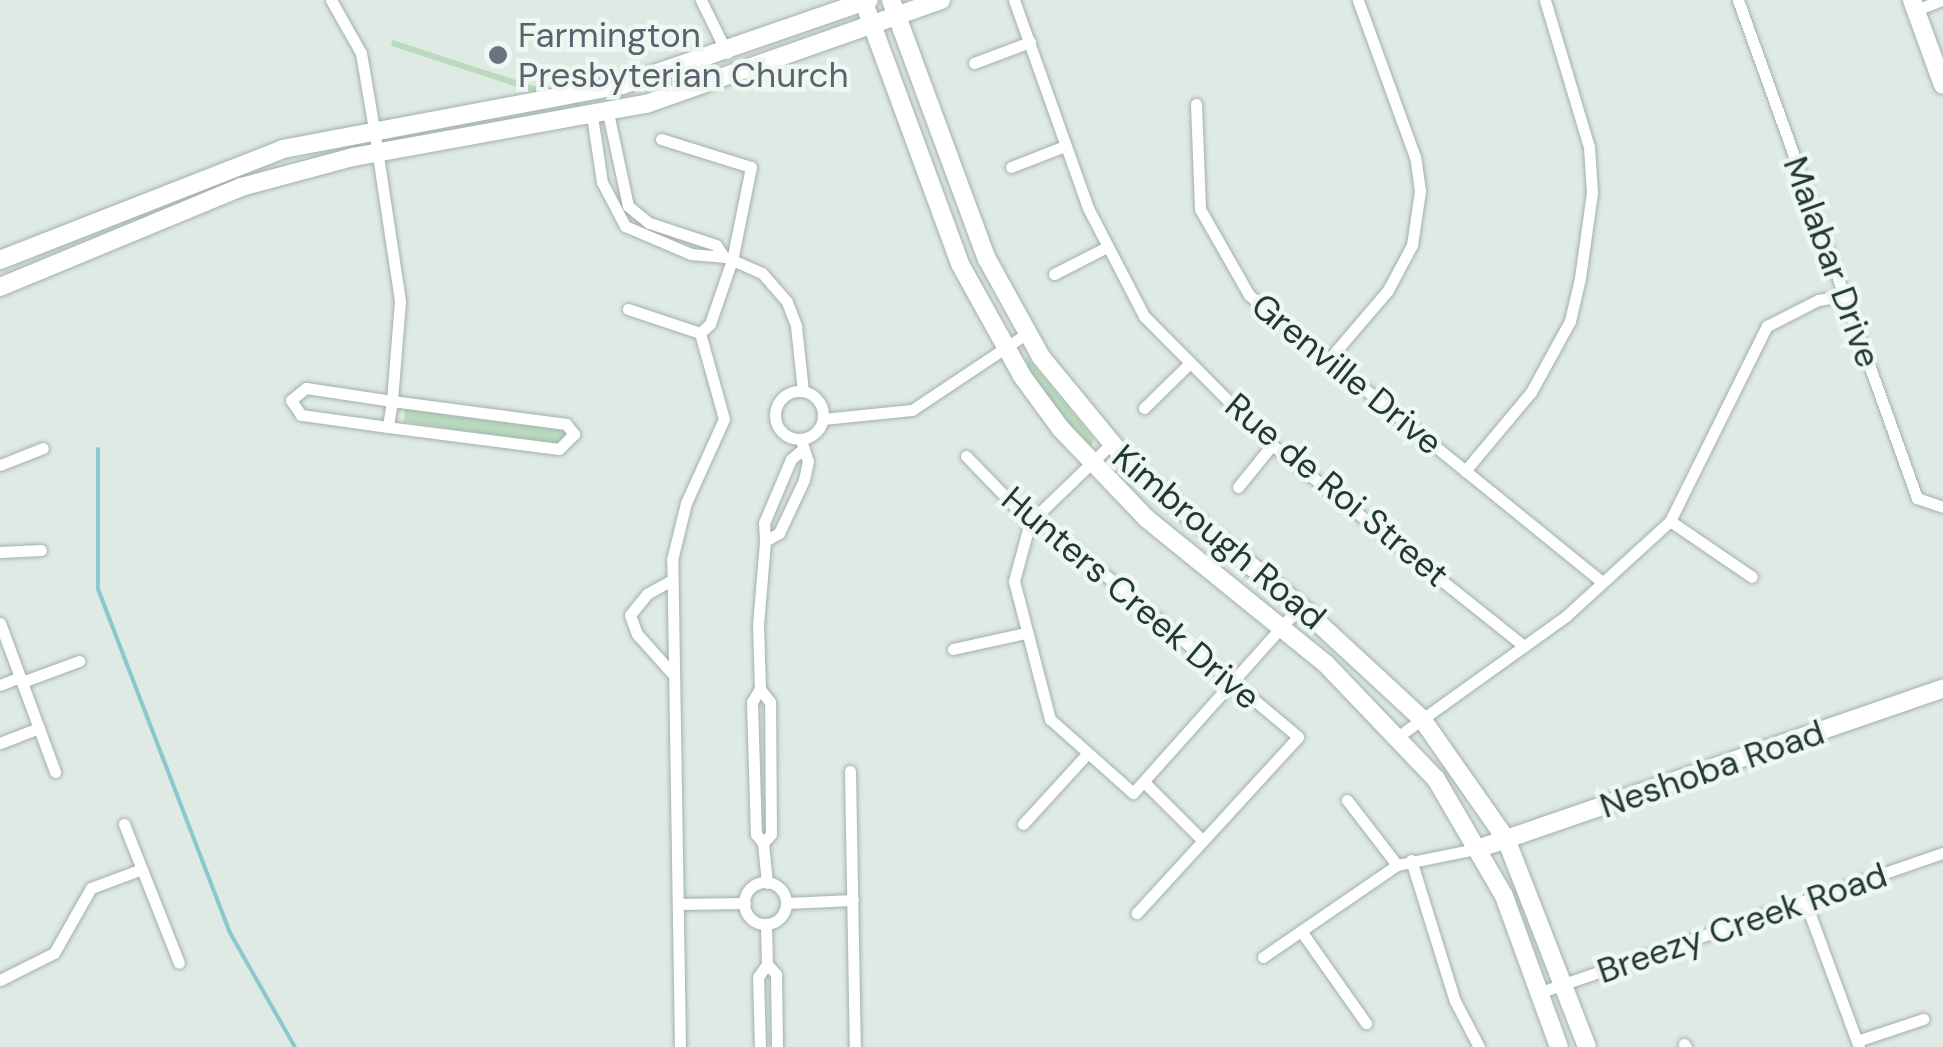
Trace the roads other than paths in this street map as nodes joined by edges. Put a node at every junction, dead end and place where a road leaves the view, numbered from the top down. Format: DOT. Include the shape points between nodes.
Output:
graph roads {
  1 [pos="331,0"];
  2 [pos="701,0"];
  3 [pos="941,0"];
  4 [pos="1014,0"];
  5 [pos="1358,0"];
  6 [pos="1544,0"];
  7 [pos="1738,0"];
  8 [pos="1942,0"];
  9 [pos="865,1"];
  10 [pos="1914,5"];
  11 [pos="894,8"];
  12 [pos="873,26"];
  13 [pos="1030,42"];
  14 [pos="727,53"];
  15 [pos="974,64"];
  16 [pos="1943,85"];
  17 [pos="1196,104"];
  18 [pos="595,105"];
  19 [pos="374,129"];
  20 [pos="660,139"];
  21 [pos="1065,146"];
  22 [pos="378,153"];
  23 [pos="1011,167"];
  24 [pos="1107,247"];
  25 [pos="728,258"];
  26 [pos="0,261"];
  27 [pos="1054,274"];
  28 [pos="0,287"];
  29 [pos="1844,296"];
  30 [pos="628,309"];
  31 [pos="700,333"];
  32 [pos="1026,334"];
  33 [pos="1004,348"];
  34 [pos="1330,358"];
  35 [pos="1189,364"];
  36 [pos="803,391"];
  37 [pos="392,401"];
  38 [pos="1144,408"];
  39 [pos="823,419"];
  40 [pos="388,427"];
  41 [pos="801,445"];
  42 [pos="1110,445"];
  43 [pos="1272,445"];
  44 [pos="43,448"];
  45 [pos="966,456"];
  46 [pos="1091,462"];
  47 [pos="0,465"];
  48 [pos="1465,470"];
  49 [pos="786,480"];
  50 [pos="801,487"];
  51 [pos="1238,487"];
  52 [pos="1943,507"];
  53 [pos="1670,521"];
  54 [pos="1030,522"];
  55 [pos="765,541"];
  56 [pos="42,550"];
  57 [pos="0,552"];
  58 [pos="1752,577"];
  59 [pos="672,580"];
  60 [pos="1602,582"];
  61 [pos="1300,606"];
  62 [pos="0,624"];
  63 [pos="1282,628"];
  64 [pos="1025,633"];
  65 [pos="1524,646"];
  66 [pos="953,648"];
  67 [pos="79,661"];
  68 [pos="672,673"];
  69 [pos="21,680"];
  70 [pos="1234,683"];
  71 [pos="0,685"];
  72 [pos="1943,689"];
  73 [pos="1422,719"];
  74 [pos="39,728"];
  75 [pos="1400,735"];
  76 [pos="0,743"];
  77 [pos="1087,754"];
  78 [pos="850,770"];
  79 [pos="55,772"];
  80 [pos="1144,782"];
  81 [pos="1347,800"];
  82 [pos="124,824"];
  83 [pos="1023,824"];
  84 [pos="1506,839"];
  85 [pos="1202,840"];
  86 [pos="1480,848"];
  87 [pos="1943,853"];
  88 [pos="1410,860"];
  89 [pos="1397,865"];
  90 [pos="142,868"];
  91 [pos="767,883"];
  92 [pos="853,900"];
  93 [pos="1805,900"];
  94 [pos="786,903"];
  95 [pos="678,904"];
  96 [pos="744,904"];
  97 [pos="1136,913"];
  98 [pos="766,924"];
  99 [pos="1301,931"];
  100 [pos="1263,957"];
  101 [pos="179,964"];
  102 [pos="767,964"];
  103 [pos="0,980"];
  104 [pos="1566,984"];
  105 [pos="1541,992"];
  106 [pos="1923,1019"];
  107 [pos="1366,1024"];
  108 [pos="1858,1044"];
  109 [pos="680,1047"];
  110 [pos="760,1047"];
  111 [pos="777,1047"];
  112 [pos="855,1047"];
  113 [pos="1479,1047"];
  114 [pos="1559,1047"];
  115 [pos="1587,1047"];
  1 -- 19 [label="street" via="361,52"];
  2 -- 14 [label="street"];
  3 -- 11 [label="street"];
  4 -- 13 [label="street, Rue de Roi Street"];
  5 -- 34 [label="street" via="1420,191 1412,245 1388,290"];
  6 -- 48 [label="street" via="1589,147 1592,193 1580,278 1570,321 1531,392"];
  7 -- 29 [label="street, Malabar Drive"];
  8 -- 10 [label="street"];
  9 -- 12 [label="street, Kimbrough Road"];
  9 -- 14 [label="street"];
  10 -- 16 [label="street"];
  11 -- 12 [label="street"];
  11 -- 32 [label="street, Kimbrough Road" via="980,242"];
  12 -- 18 [label="street" via="707,87"];
  12 -- 33 [label="street, Kimbrough Road" via="960,264"];
  13 -- 15 [label="street"];
  13 -- 21 [label="street, Rue de Roi Street"];
  14 -- 18 [label="street"];
  17 -- 34 [label="street, Grenville Drive" via="1200,209 1214,244 1248,296"];
  18 -- 19 [label="street"];
  18 -- 22 [label="street" via="489,134"];
  18 -- 25 [label="street" via="602,182 625,226 691,254"];
  19 -- 22 [label="street"];
  19 -- 26 [label="street" via="240,163"];
  20 -- 25 [label="street" via="751,167"];
  21 -- 23 [label="street"];
  21 -- 24 [label="street, Rue de Roi Street"];
  22 -- 28 [label="street" via="240,187"];
  22 -- 37 [label="street" via="400,301"];
  24 -- 27 [label="street"];
  24 -- 35 [label="street, Rue de Roi Street" via="1144,316"];
  25 -- 31 [label="street" via="710,324"];
  25 -- 36 [label="street" via="762,273 787,302"];
  29 -- 52 [label="street, Malabar Drive" via="1917,498"];
  29 -- 53 [label="street" via="1818,300 1767,326"];
  30 -- 31 [label="street"];
  31 -- 59 [label="street" via="724,419 678,525"];
  32 -- 33 [label="street"];
  32 -- 42 [label="street, Kimbrough Road"];
  33 -- 39 [label="street" via="912,410"];
  33 -- 46 [label="street, Kimbrough Road"];
  34 -- 48 [label="street, Grenville Drive"];
  35 -- 38 [label="street"];
  35 -- 43 [label="street, Rue de Roi Street"];
  36 -- 39 [label="street" via="817,398"];
  36 -- 41 [label="street" via="781,399 775,414 784,435"];
  37 -- 40 [label="street"];
  37 -- 40 [label="street" via="306,388 292,400 301,414"];
  37 -- 40 [label="street" via="566,424 574,438 559,449"];
  39 -- 41 [label="street"];
  41 -- 49 [label="street"];
  41 -- 50 [label="street" via="808,461"];
  42 -- 46 [label="street"];
  42 -- 61 [label="street, Kimbrough Road"];
  43 -- 51 [label="street"];
  43 -- 65 [label="street, Rue de Roi Street"];
  44 -- 47 [label="street"];
  45 -- 54 [label="street, Hunters Creek Drive"];
  46 -- 54 [label="street"];
  46 -- 63 [label="street, Kimbrough Road" via="1147,519"];
  48 -- 60 [label="street, Grenville Drive"];
  49 -- 50 [label="street"];
  49 -- 55 [label="street" via="764,524"];
  50 -- 55 [label="street" via="778,533"];
  53 -- 58 [label="street"];
  53 -- 60 [label="street"];
  54 -- 64 [label="street" via="1014,581"];
  54 -- 70 [label="street, Hunters Creek Drive" via="1048,527"];
  55 -- 91 [label="street" via="757,596 760,689 752,702 756,834"];
  56 -- 57 [label="street"];
  59 -- 68 [label="street"];
  59 -- 68 [label="street" via="647,594 630,616 637,634"];
  60 -- 65 [label="street"];
  61 -- 63 [label="street"];
  61 -- 73 [label="street, Kimbrough Road"];
  62 -- 69 [label="street"];
  63 -- 70 [label="street"];
  63 -- 75 [label="street, Kimbrough Road"];
  64 -- 66 [label="street"];
  64 -- 77 [label="street" via="1041,704"];
  65 -- 73 [label="street"];
  67 -- 69 [label="street"];
  68 -- 95 [label="street"];
  69 -- 71 [label="street"];
  69 -- 74 [label="street"];
  70 -- 80 [label="street"];
  70 -- 85 [label="street, Hunters Creek Drive" via="1298,737"];
  72 -- 84 [label="street, Neshoba Road"];
  73 -- 75 [label="street"];
  73 -- 84 [label="street, Kimbrough Road"];
  74 -- 76 [label="street"];
  74 -- 79 [label="street"];
  75 -- 86 [label="street, Kimbrough Road"];
  77 -- 80 [label="street" via="1133,794"];
  77 -- 83 [label="street"];
  78 -- 92 [label="street"];
  80 -- 85 [label="street"];
  81 -- 89 [label="street"];
  82 -- 90 [label="street"];
  84 -- 86 [label="street, Neshoba Road"];
  84 -- 104 [label="street, Kimbrough Road"];
  85 -- 97 [label="street"];
  86 -- 88 [label="street"];
  86 -- 105 [label="street, Kimbrough Road"];
  87 -- 93 [label="street, Breezy Creek Road"];
  88 -- 89 [label="street"];
  88 -- 113 [label="street" via="1455,1001"];
  89 -- 99 [label="street"];
  90 -- 101 [label="street"];
  90 -- 103 [label="street" via="91,888 54,952"];
  91 -- 94 [label="street" via="779,888"];
  91 -- 96 [label="street" via="754,886"];
  92 -- 94 [label="street"];
  92 -- 112 [label="street"];
  93 -- 104 [label="street, Breezy Creek Road"];
  93 -- 108 [label="street"];
  94 -- 98 [label="street" via="780,918"];
  95 -- 96 [label="street"];
  95 -- 109 [label="street"];
  96 -- 98 [label="street" via="749,916"];
  98 -- 102 [label="street"];
  99 -- 100 [label="street"];
  99 -- 107 [label="street"];
  102 -- 110 [label="street" via="758,977"];
  102 -- 111 [label="street" via="776,974"];
  104 -- 105 [label="street, Breezy Creek Road"];
  104 -- 115 [label="street, Kimbrough Road"];
  105 -- 114 [label="street, Kimbrough Road"];
  106 -- 108 [label="street"];
}
